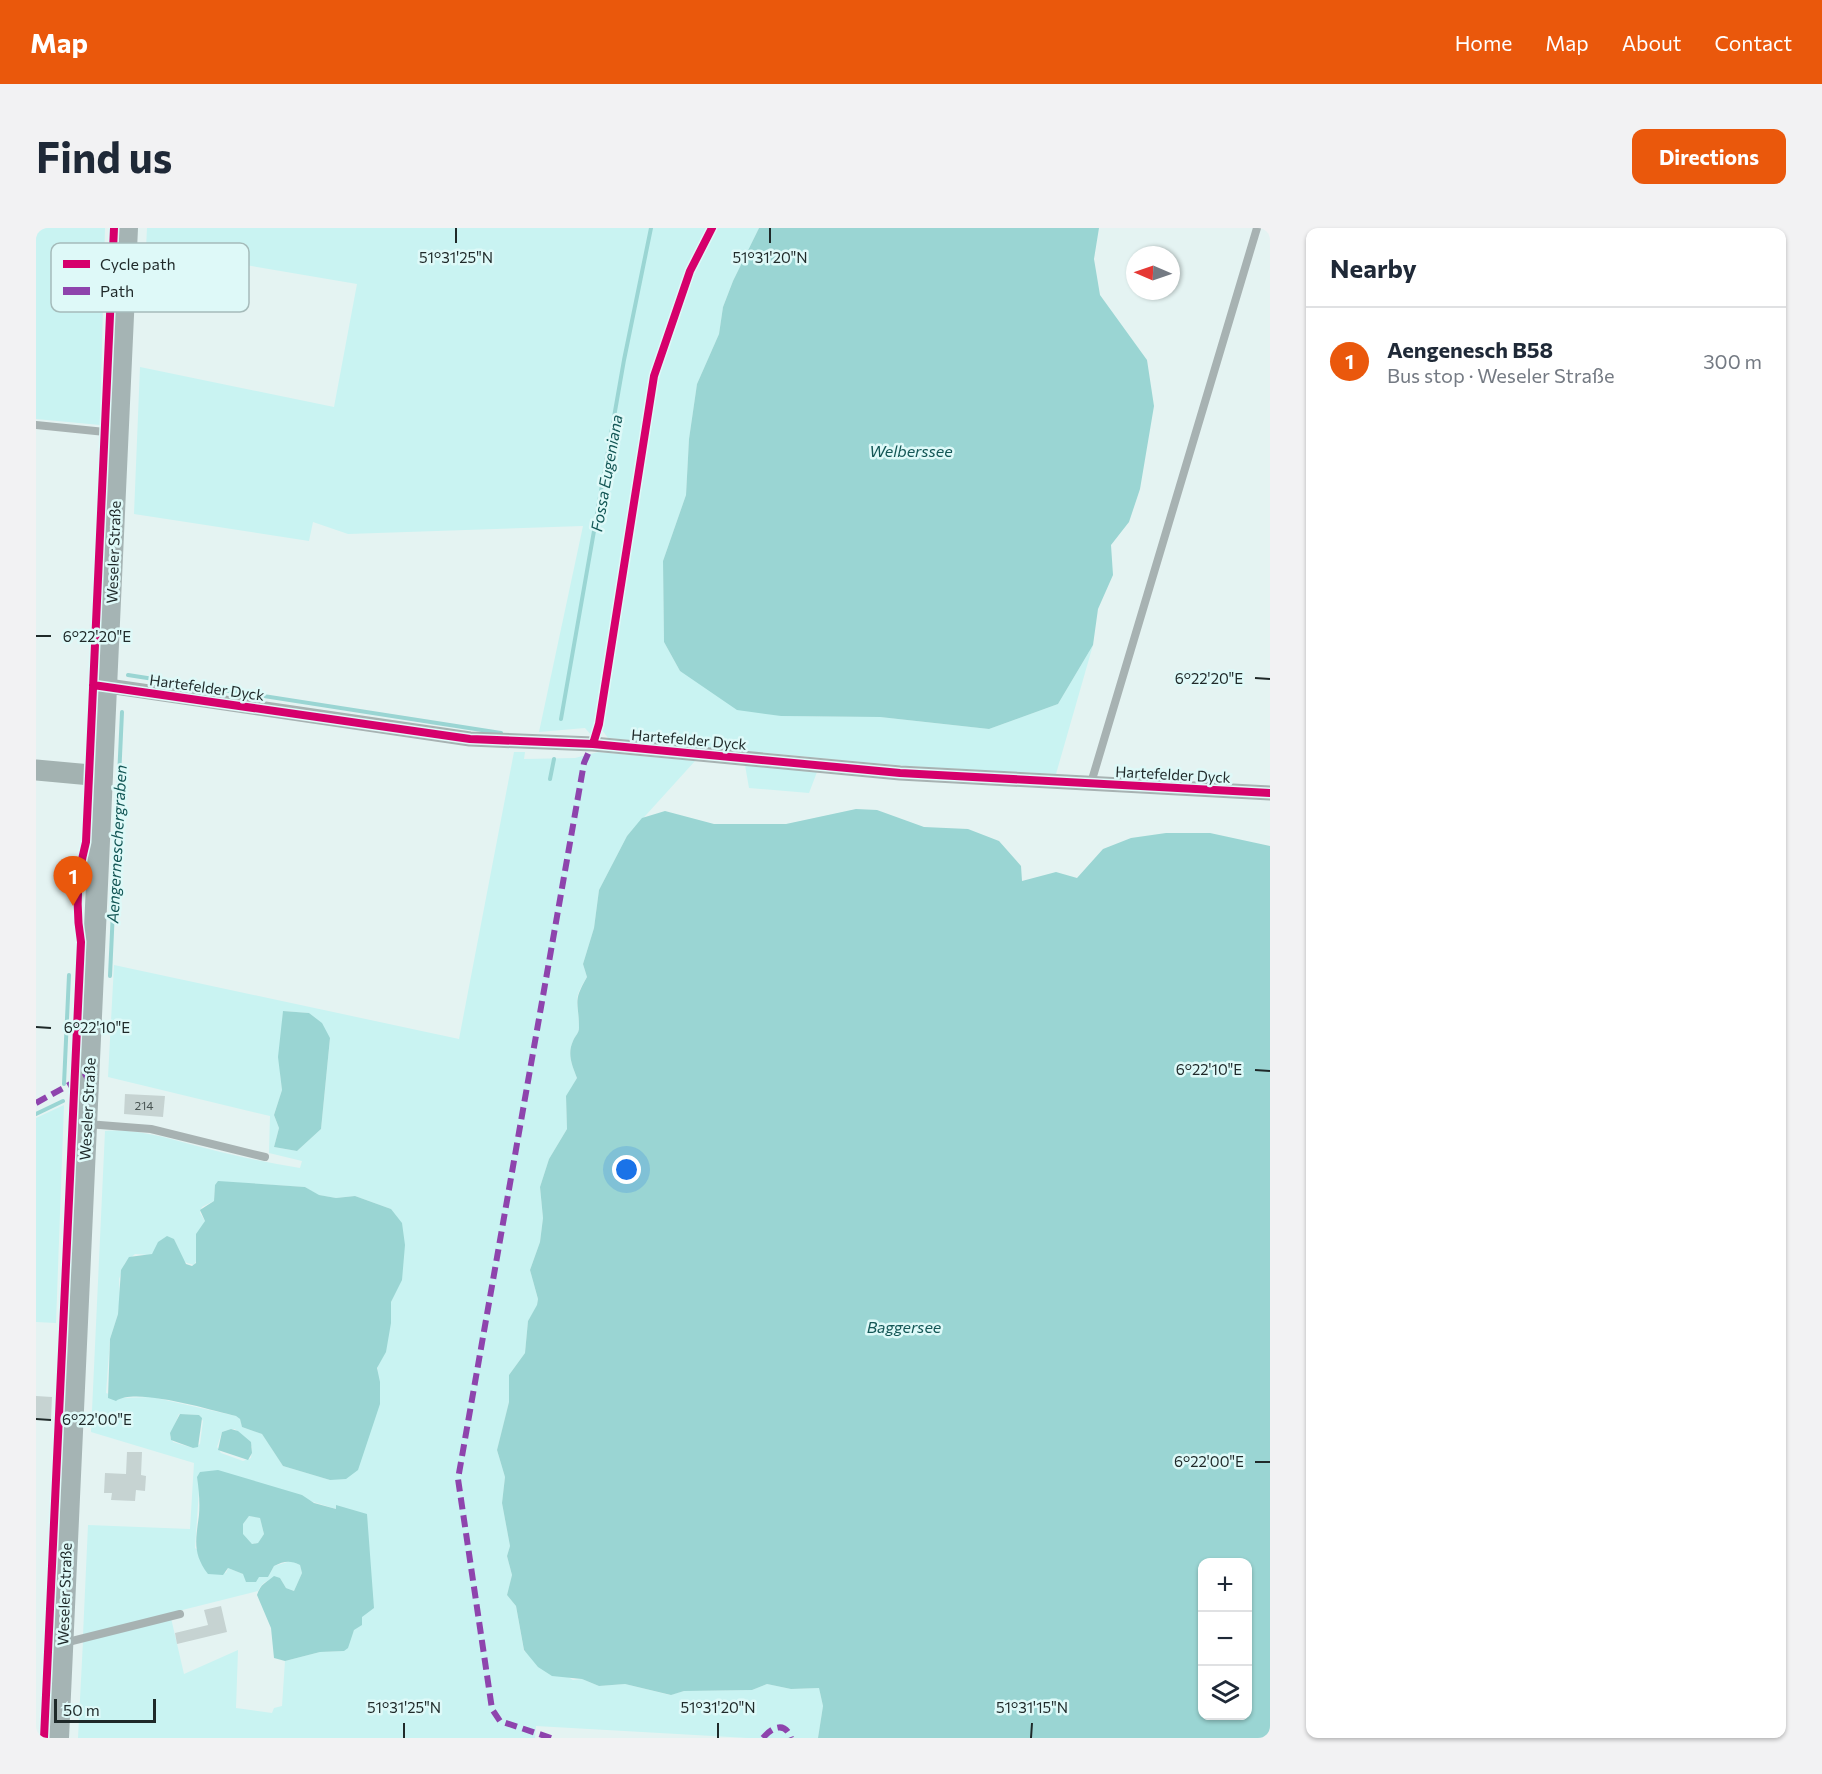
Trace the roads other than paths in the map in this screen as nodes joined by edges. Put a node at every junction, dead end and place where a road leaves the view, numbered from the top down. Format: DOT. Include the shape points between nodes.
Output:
graph roads {
  1 [pos="127,228"];
  2 [pos="1257,228"];
  3 [pos="126,243"];
  4 [pos="123,312"];
  5 [pos="36,425"];
  6 [pos="118,434"];
  7 [pos="108,686"];
  8 [pos="36,770"];
  9 [pos="102,776"];
  10 [pos="1091,783"];
  11 [pos="1270,793"];
  12 [pos="87,1124"];
  13 [pos="265,1157"];
  14 [pos="180,1614"];
  15 [pos="62,1644"];
  16 [pos="58,1738"];
  1 -- 3 [label="main road, Weseler Straße"];
  2 -- 10 [label="lane"];
  4 -- 6 [label="main road, Weseler Straße"];
  5 -- 6 [label="lane"];
  6 -- 7 [label="main road, Weseler Straße"];
  7 -- 9 [label="main road, Weseler Straße"];
  7 -- 10 [label="street, Hartefelder Dyck" via="470,739 593,744 900,773"];
  8 -- 9 [label="street"];
  9 -- 12 [label="main road, Weseler Straße"];
  10 -- 11 [label="street, Hartefelder Dyck"];
  12 -- 13 [label="lane" via="151,1129"];
  12 -- 15 [label="main road, Weseler Straße"];
  14 -- 15 [label="lane"];
  15 -- 16 [label="main road, Weseler Straße"];
}
